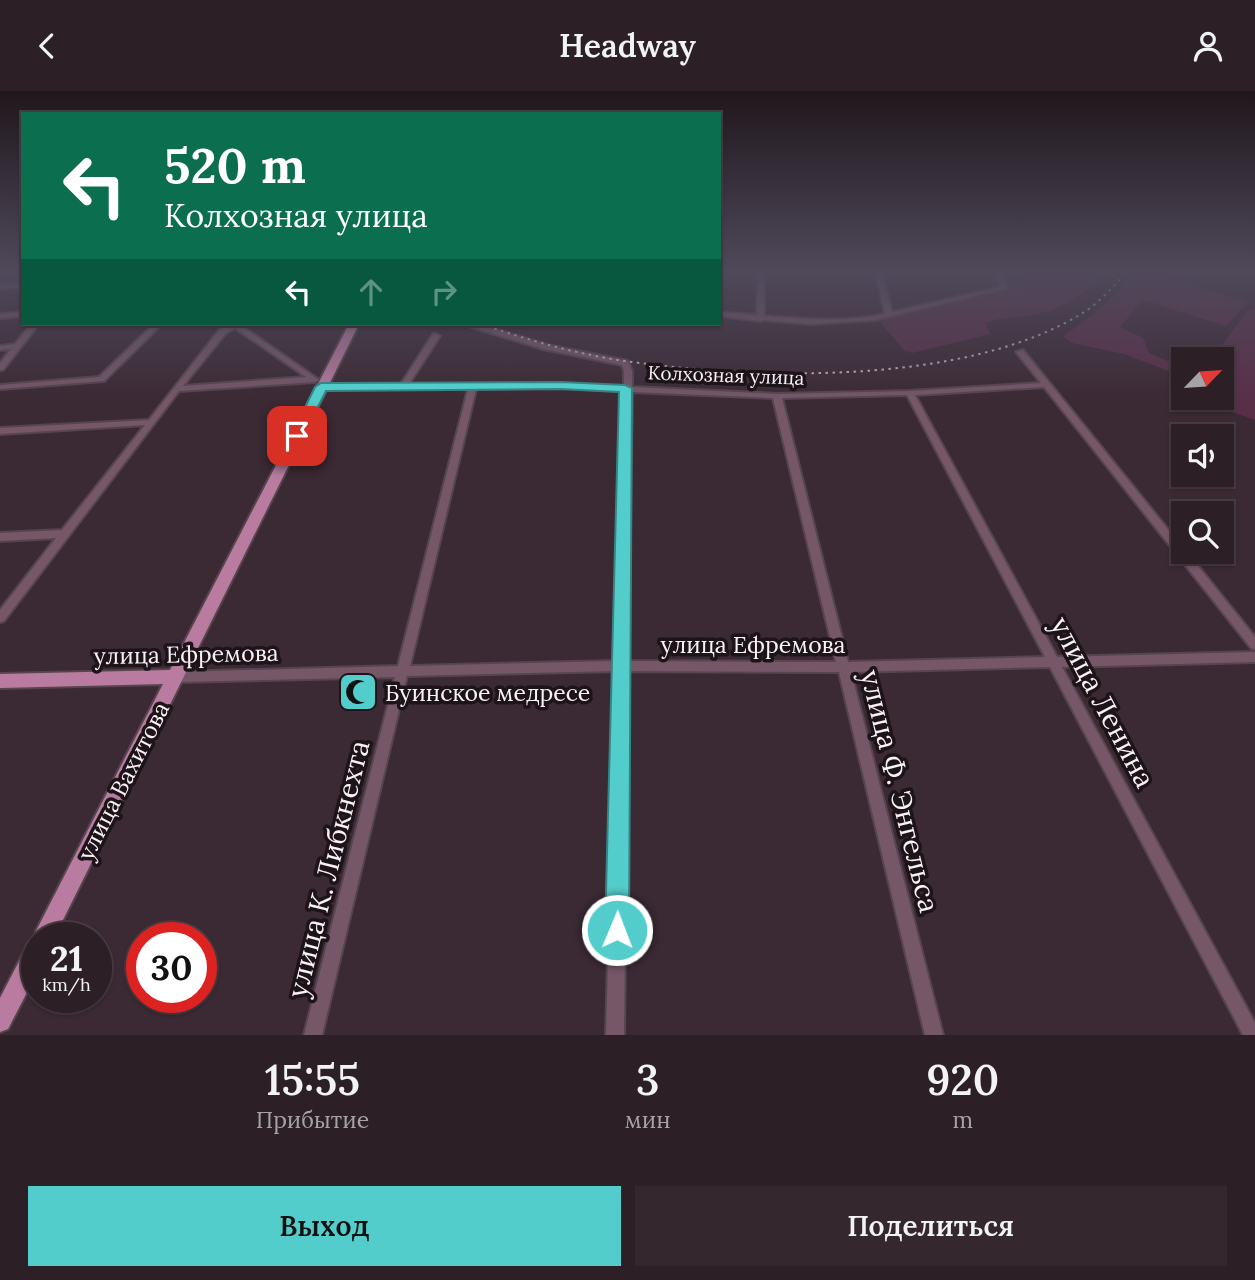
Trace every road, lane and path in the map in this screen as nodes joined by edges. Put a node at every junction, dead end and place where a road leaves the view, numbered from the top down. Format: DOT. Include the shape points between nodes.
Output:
graph roads {
  1 [pos="728,315"];
  2 [pos="760,315"];
  3 [pos="889,315"];
  4 [pos="760,319"];
  5 [pos="33,326"];
  6 [pos="157,326"];
  7 [pos="232,326"];
  8 [pos="238,326"];
  9 [pos="353,326"];
  10 [pos="478,326"];
  11 [pos="436,336"];
  12 [pos="18,346"];
  13 [pos="0,348"];
  14 [pos="1020,352"];
  15 [pos="0,368"];
  16 [pos="319,382"];
  17 [pos="1045,385"];
  18 [pos="0,387"];
  19 [pos="403,387"];
  20 [pos="472,387"];
  21 [pos="625,388"];
  22 [pos="177,389"];
  23 [pos="909,393"];
  24 [pos="777,396"];
  25 [pos="150,422"];
  26 [pos="0,431"];
  27 [pos="62,534"];
  28 [pos="0,537"];
  29 [pos="0,618"];
  30 [pos="1255,645"];
  31 [pos="1255,657"];
  32 [pos="1054,662"];
  33 [pos="620,666"];
  34 [pos="845,667"];
  35 [pos="401,671"];
  36 [pos="177,677"];
  37 [pos="0,681"];
  38 [pos="51,922"];
  39 [pos="21,981"];
  40 [pos="0,1021"];
  41 [pos="313,1035"];
  42 [pos="615,1035"];
  43 [pos="934,1035"];
  44 [pos="1252,1035"];
  1 -- 4 [label="street"];
  2 -- 4 [label="street"];
  3 -- 4 [label="street" via="827,322"];
  5 -- 12 [label="street"];
  6 -- 18 [label="street" via="101,379"];
  7 -- 22 [label="street"];
  8 -- 16 [label="street"];
  9 -- 16 [label="main road, улица Вахитова"];
  10 -- 21 [label="street" via="546,347 625,363"];
  11 -- 19 [label="street"];
  12 -- 13 [label="street"];
  12 -- 15 [label="street"];
  14 -- 17 [label="street"];
  16 -- 19 [label="street, Колхозная улица"];
  16 -- 22 [label="street, Колхозная улица"];
  16 -- 36 [label="main road, улица Вахитова"];
  17 -- 23 [label="street, Колхозная улица"];
  17 -- 30 [label="street"];
  19 -- 20 [label="street, Колхозная улица"];
  20 -- 21 [label="street, Колхозная улица"];
  20 -- 35 [label="street, улица К. Либкнехта"];
  21 -- 24 [label="street, Колхозная улица"];
  21 -- 33 [label="street"];
  22 -- 25 [label="street"];
  23 -- 24 [label="street, Колхозная улица"];
  23 -- 32 [label="street, улица Ленина"];
  24 -- 34 [label="street, улица Ф. Энгельса"];
  25 -- 26 [label="street"];
  25 -- 27 [label="street"];
  27 -- 28 [label="street"];
  27 -- 29 [label="street"];
  31 -- 32 [label="street, улица Ефремова"];
  32 -- 34 [label="street, улица Ефремова"];
  32 -- 44 [label="street, улица Ленина"];
  33 -- 34 [label="street, улица Ефремова"];
  33 -- 35 [label="street, улица Ефремова"];
  33 -- 42 [label="street"];
  34 -- 43 [label="street, улица Ф. Энгельса"];
  35 -- 36 [label="street, улица Ефремова"];
  35 -- 41 [label="street, улица К. Либкнехта"];
  36 -- 37 [label="main road, улица Ефремова"];
  36 -- 38 [label="main road, улица Вахитова"];
  39 -- 40 [label="main road"];
}
